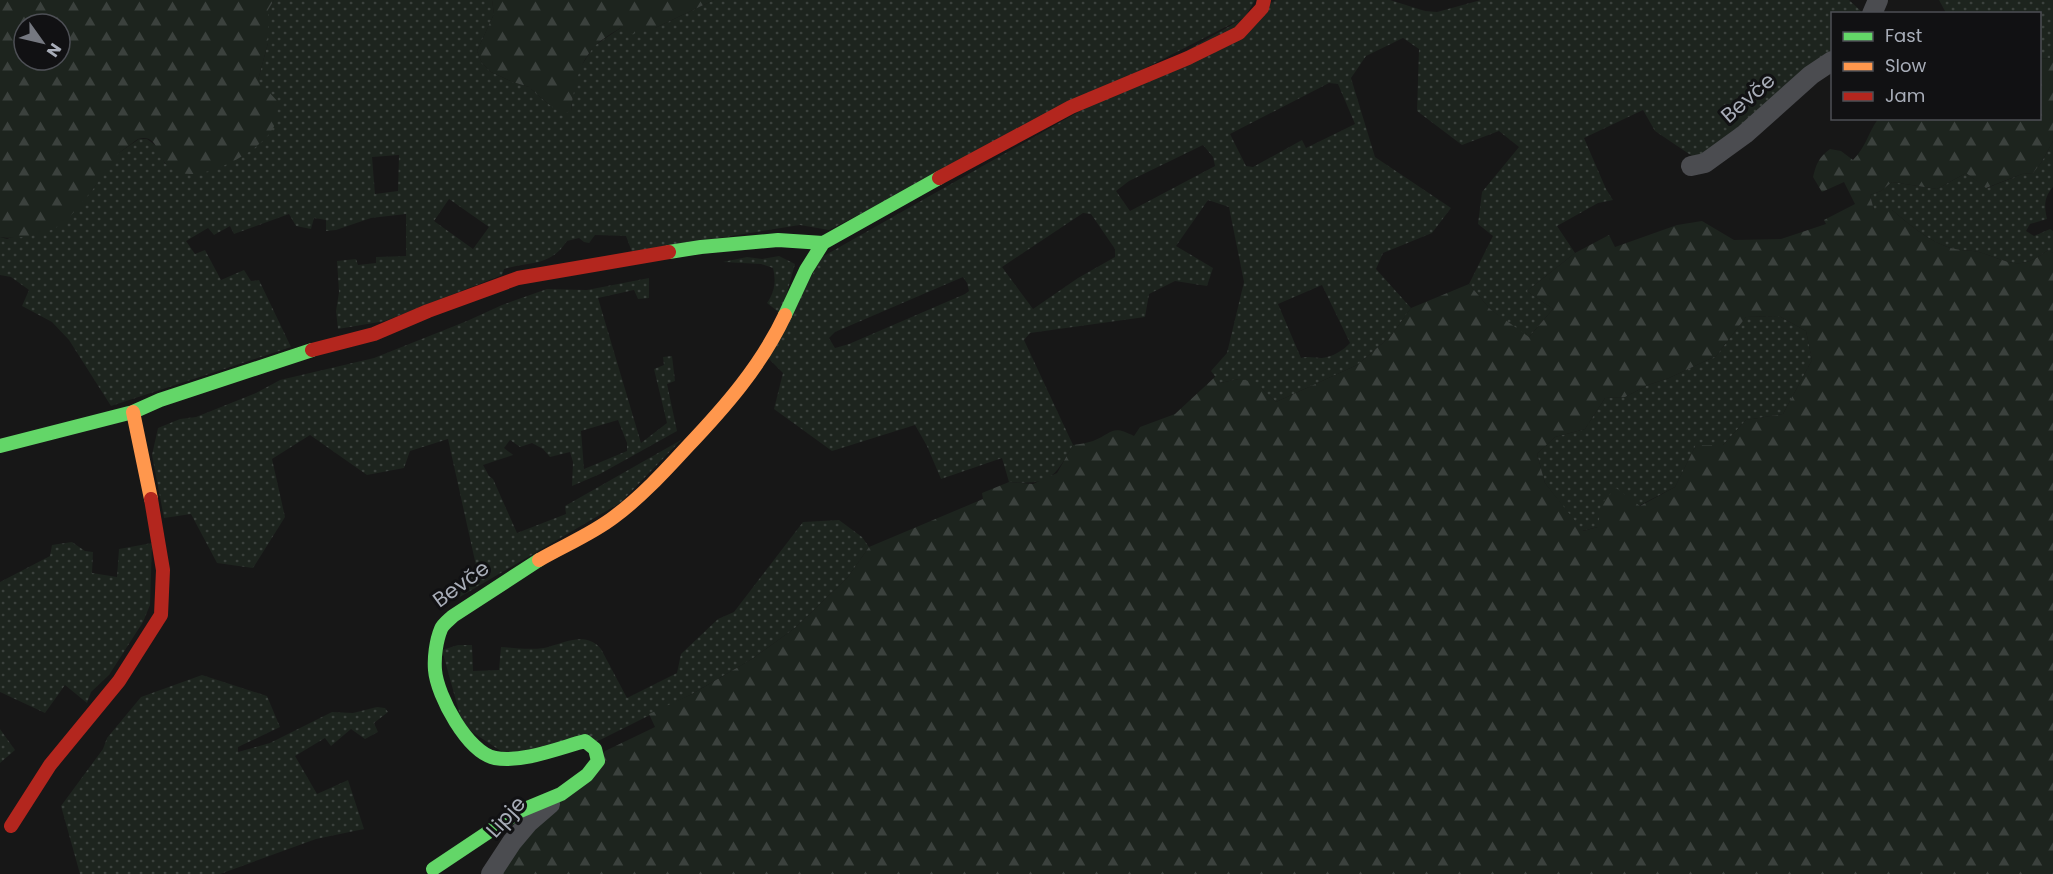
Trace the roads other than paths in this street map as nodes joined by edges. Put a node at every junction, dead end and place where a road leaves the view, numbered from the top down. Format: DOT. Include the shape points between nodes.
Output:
graph roads {
  1 [pos="1264,0"];
  2 [pos="1831,62"];
  3 [pos="1691,166"];
  4 [pos="823,243"];
  5 [pos="133,412"];
  6 [pos="0,446"];
  7 [pos="561,794"];
  8 [pos="11,826"];
  9 [pos="433,869"];
  10 [pos="491,874"];
  1 -- 4 [label="street" via="1262,8 1239,33 1071,106"];
  2 -- 3 [label="street, Bevče" via="1811,75 1745,134 1705,163"];
  4 -- 5 [label="street" via="778,240 701,247 518,278 374,334 296,355"];
  4 -- 7 [label="street, Bevče" via="755,369 657,480 613,518 532,564 441,628 435,672 458,727 473,745 493,758 511,759 585,741 596,749 598,761 587,776"];
  5 -- 6 [label="street"];
  5 -- 8 [label="street" via="158,533 163,570 161,615 119,681 50,765"];
  7 -- 9 [label="street, Bevče" via="520,811"];
  7 -- 10 [label="street, Lipje" via="528,823"];
}
